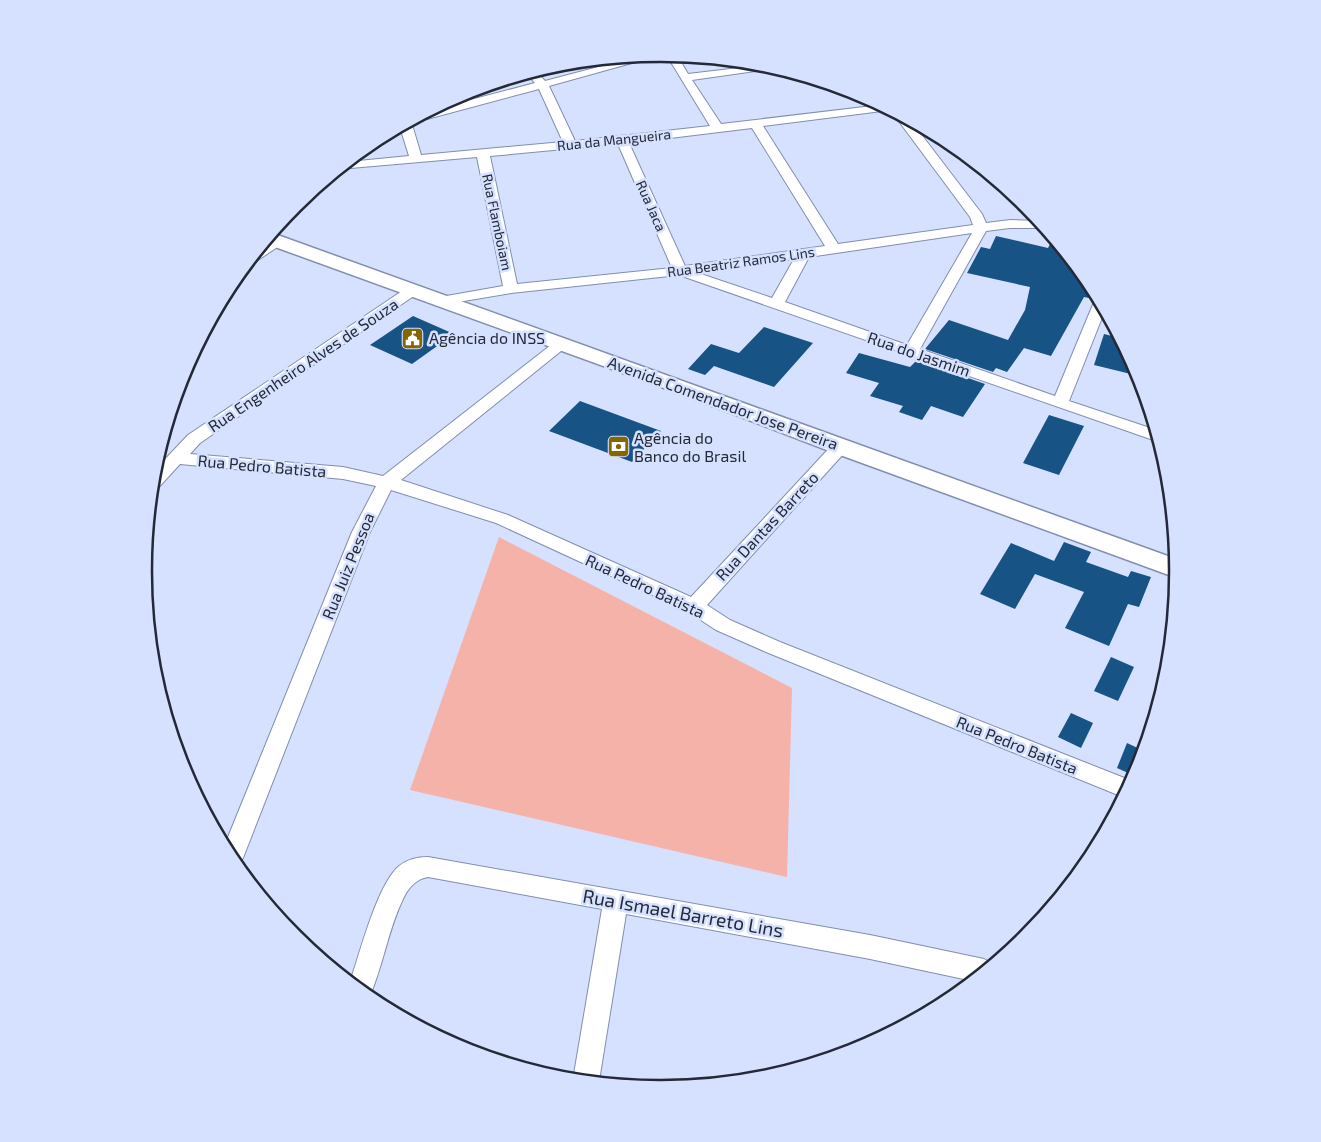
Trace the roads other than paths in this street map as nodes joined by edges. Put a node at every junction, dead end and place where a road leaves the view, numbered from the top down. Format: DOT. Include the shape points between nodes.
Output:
graph roads {
  1 [pos="677,63"];
  2 [pos="616,65"];
  3 [pos="747,70"];
  4 [pos="687,77"];
  5 [pos="537,78"];
  6 [pos="542,84"];
  7 [pos="448,109"];
  8 [pos="874,110"];
  9 [pos="756,125"];
  10 [pos="718,129"];
  11 [pos="911,129"];
  12 [pos="408,130"];
  13 [pos="622,140"];
  14 [pos="570,144"];
  15 [pos="482,154"];
  16 [pos="416,159"];
  17 [pos="355,165"];
  18 [pos="1033,225"];
  19 [pos="981,229"];
  20 [pos="274,241"];
  21 [pos="833,248"];
  22 [pos="804,254"];
  23 [pos="680,271"];
  24 [pos="511,289"];
  25 [pos="412,290"];
  26 [pos="440,301"];
  27 [pos="776,305"];
  28 [pos="1097,311"];
  29 [pos="562,344"];
  30 [pos="911,352"];
  31 [pos="1060,403"];
  32 [pos="1151,434"];
  33 [pos="840,447"];
  34 [pos="174,458"];
  35 [pos="162,472"];
  36 [pos="387,482"];
  37 [pos="1169,566"];
  38 [pos="694,606"];
  39 [pos="1121,786"];
  40 [pos="234,848"];
  41 [pos="616,900"];
  42 [pos="976,969"];
  43 [pos="363,983"];
  44 [pos="587,1074"];
  1 -- 4 [label="street"];
  2 -- 6 [label="street"];
  3 -- 4 [label="street"];
  4 -- 10 [label="street"];
  5 -- 6 [label="street"];
  6 -- 7 [label="street"];
  6 -- 14 [label="street"];
  8 -- 9 [label="street, Rua da Mangueira"];
  9 -- 10 [label="street, Rua da Mangueira"];
  9 -- 21 [label="street"];
  10 -- 13 [label="street, Rua da Mangueira"];
  11 -- 19 [label="street" via="977,216"];
  12 -- 16 [label="street"];
  13 -- 14 [label="street, Rua da Mangueira"];
  13 -- 23 [label="street, Rua Jaca"];
  14 -- 15 [label="street, Rua da Mangueira"];
  15 -- 16 [label="street, Rua da Mangueira"];
  15 -- 24 [label="street, Rua Flamboiam"];
  16 -- 17 [label="street, Rua da Mangueira"];
  18 -- 19 [label="street, Rua Beatriz Ramos Lins" via="1010,224"];
  19 -- 21 [label="street, Rua Beatriz Ramos Lins"];
  19 -- 30 [label="street"];
  20 -- 25 [label="street, Avenida Comendador Jose Pereira"];
  21 -- 22 [label="street, Rua Beatriz Ramos Lins"];
  22 -- 23 [label="street, Rua Beatriz Ramos Lins"];
  22 -- 27 [label="street"];
  23 -- 24 [label="street, Rua Beatriz Ramos Lins"];
  23 -- 27 [label="street, Rua do Jasmim"];
  24 -- 26 [label="street, Rua Beatriz Ramos Lins"];
  25 -- 26 [label="street, Avenida Comendador Jose Pereira"];
  25 -- 34 [label="street, Rua Engenheiro Alves de Souza" via="219,422"];
  26 -- 29 [label="street, Avenida Comendador Jose Pereira"];
  27 -- 30 [label="street, Rua do Jasmim"];
  28 -- 31 [label="street"];
  29 -- 33 [label="street, Avenida Comendador Jose Pereira"];
  29 -- 36 [label="street, Rua Juiz Pessoa"];
  30 -- 31 [label="street, Rua do Jasmim"];
  31 -- 32 [label="street, Rua do Jasmim"];
  33 -- 37 [label="street, Avenida Comendador Jose Pereira"];
  33 -- 38 [label="street, Rua Dantas Barreto"];
  34 -- 35 [label="street, Rua Engenheiro Alves de Souza"];
  34 -- 36 [label="street, Rua Pedro Batista" via="343,473"];
  36 -- 38 [label="street, Rua Pedro Batista" via="502,519"];
  36 -- 40 [label="street, Rua Juiz Pessoa" via="361,532"];
  38 -- 39 [label="street, Rua Pedro Batista" via="723,625 773,647"];
  41 -- 42 [label="street, Rua Ismael Barreto Lins"];
  41 -- 43 [label="street, Rua Ismael Barreto Lins" via="428,866 417,868 407,874 393,893"];
  41 -- 44 [label="street"];
}
